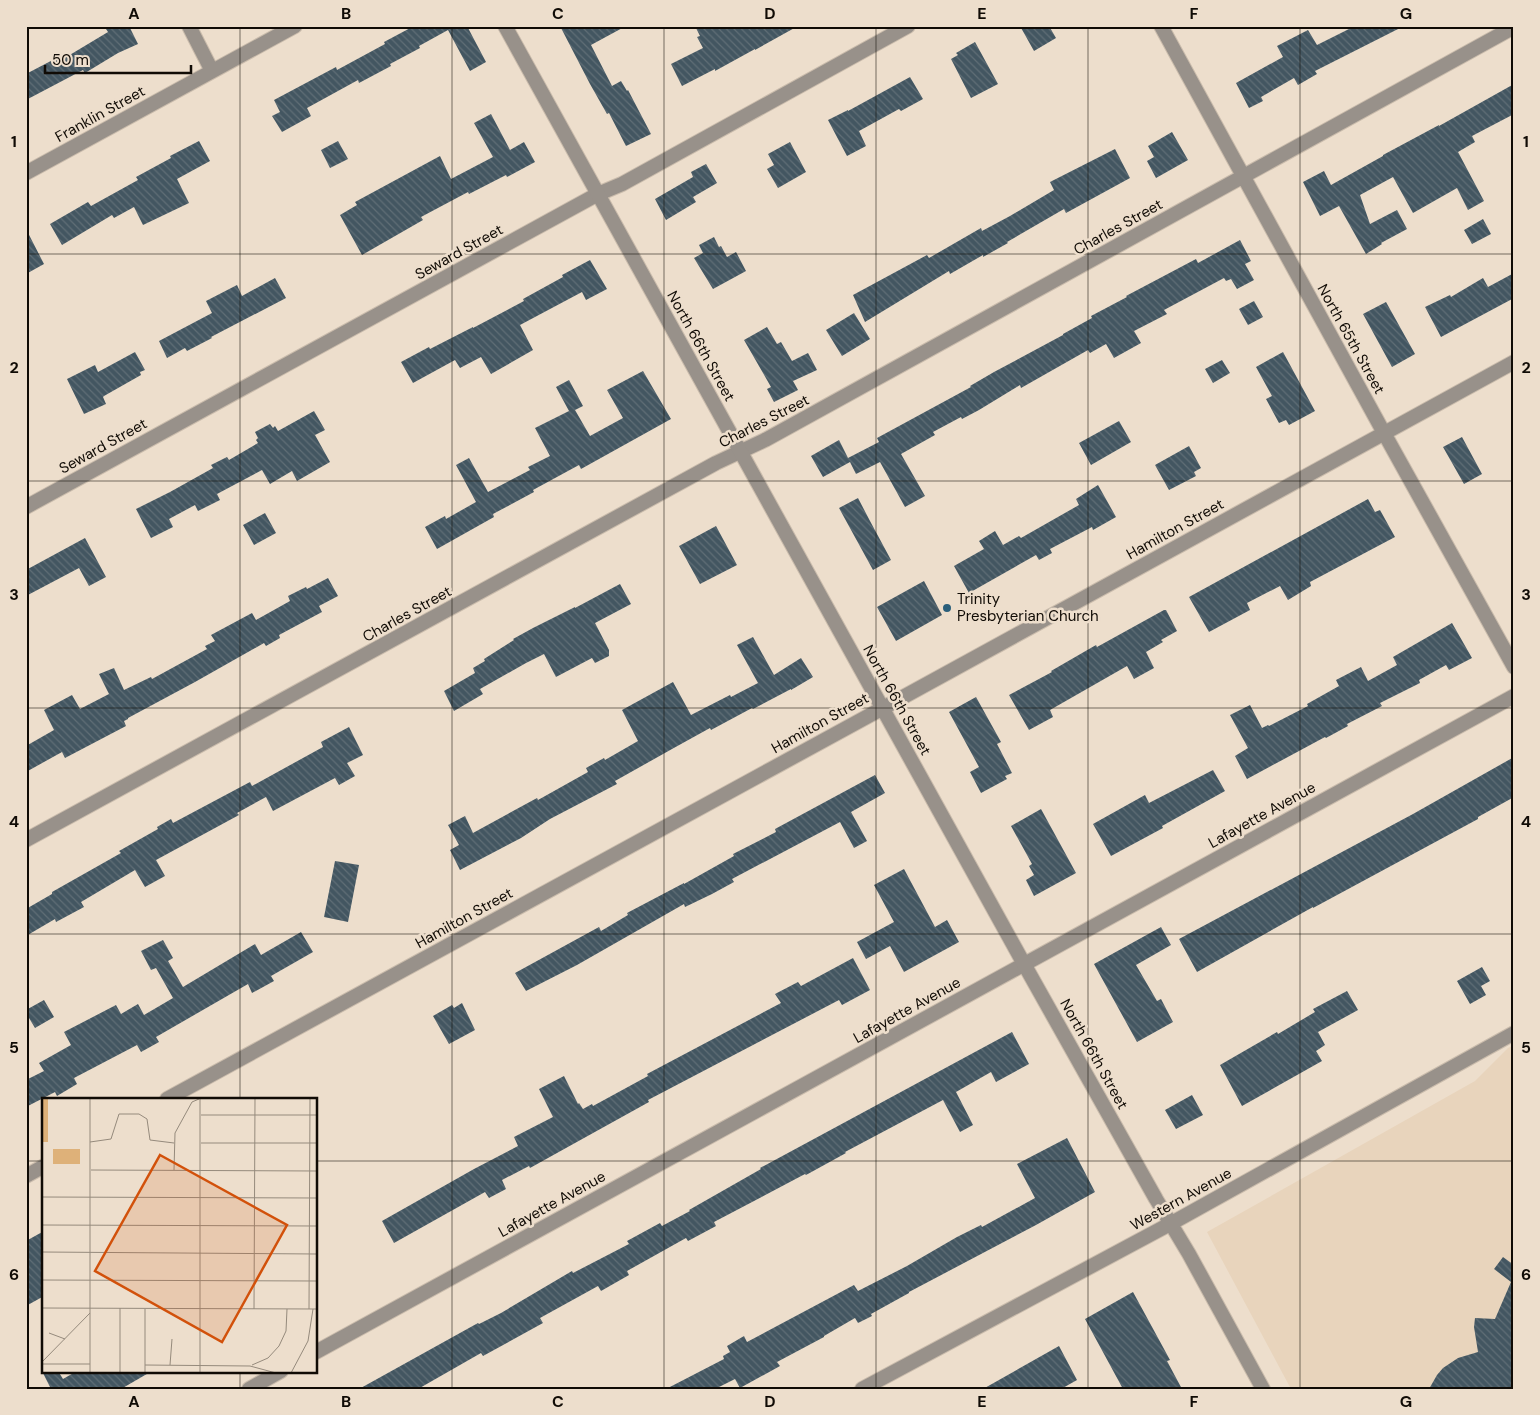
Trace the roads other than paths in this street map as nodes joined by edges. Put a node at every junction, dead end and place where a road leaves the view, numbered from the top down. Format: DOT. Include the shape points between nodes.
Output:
graph roads {
  1 [pos="189,26"];
  2 [pos="294,26"];
  3 [pos="505,26"];
  4 [pos="908,26"];
  5 [pos="1161,26"];
  6 [pos="1514,27"];
  7 [pos="212,71"];
  8 [pos="26,173"];
  9 [pos="1243,176"];
  10 [pos="598,194"];
  11 [pos="1514,362"];
  12 [pos="1384,433"];
  13 [pos="741,452"];
  14 [pos="26,507"];
  15 [pos="1514,667"];
  16 [pos="1514,696"];
  17 [pos="883,708"];
  18 [pos="26,840"];
  19 [pos="1024,964"];
  20 [pos="1514,1033"];
  21 [pos="169,1098"];
  22 [pos="42,1167"];
  23 [pos="26,1176"];
  24 [pos="1170,1224"];
  25 [pos="318,1351"];
  26 [pos="279,1372"];
  27 [pos="249,1389"];
  28 [pos="862,1389"];
  29 [pos="1263,1389"];
  1 -- 7 [label="street"];
  2 -- 7 [label="street, Franklin Street"];
  3 -- 10 [label="street, North 66th Street"];
  4 -- 10 [label="street, Seward Street" via="622,184"];
  5 -- 9 [label="street, North 65th Street"];
  6 -- 9 [label="street, Charles Street"];
  7 -- 8 [label="street, Franklin Street"];
  9 -- 12 [label="street, North 65th Street"];
  9 -- 13 [label="street, Charles Street"];
  10 -- 13 [label="street, North 66th Street"];
  10 -- 14 [label="street, Seward Street"];
  11 -- 12 [label="street, Hamilton Street"];
  12 -- 15 [label="street, North 65th Street"];
  12 -- 17 [label="street, Hamilton Street"];
  13 -- 17 [label="street, North 66th Street"];
  13 -- 18 [label="street, Charles Street"];
  16 -- 19 [label="street, Lafayette Avenue"];
  17 -- 19 [label="street, North 66th Street"];
  17 -- 21 [label="street, Hamilton Street"];
  19 -- 24 [label="street, North 66th Street"];
  19 -- 25 [label="street, Lafayette Avenue"];
  20 -- 24 [label="street, Western Avenue"];
  22 -- 23 [label="street"];
  24 -- 28 [label="street, Western Avenue"];
  24 -- 29 [label="street, North 66th Street"];
  26 -- 27 [label="street"];
}
